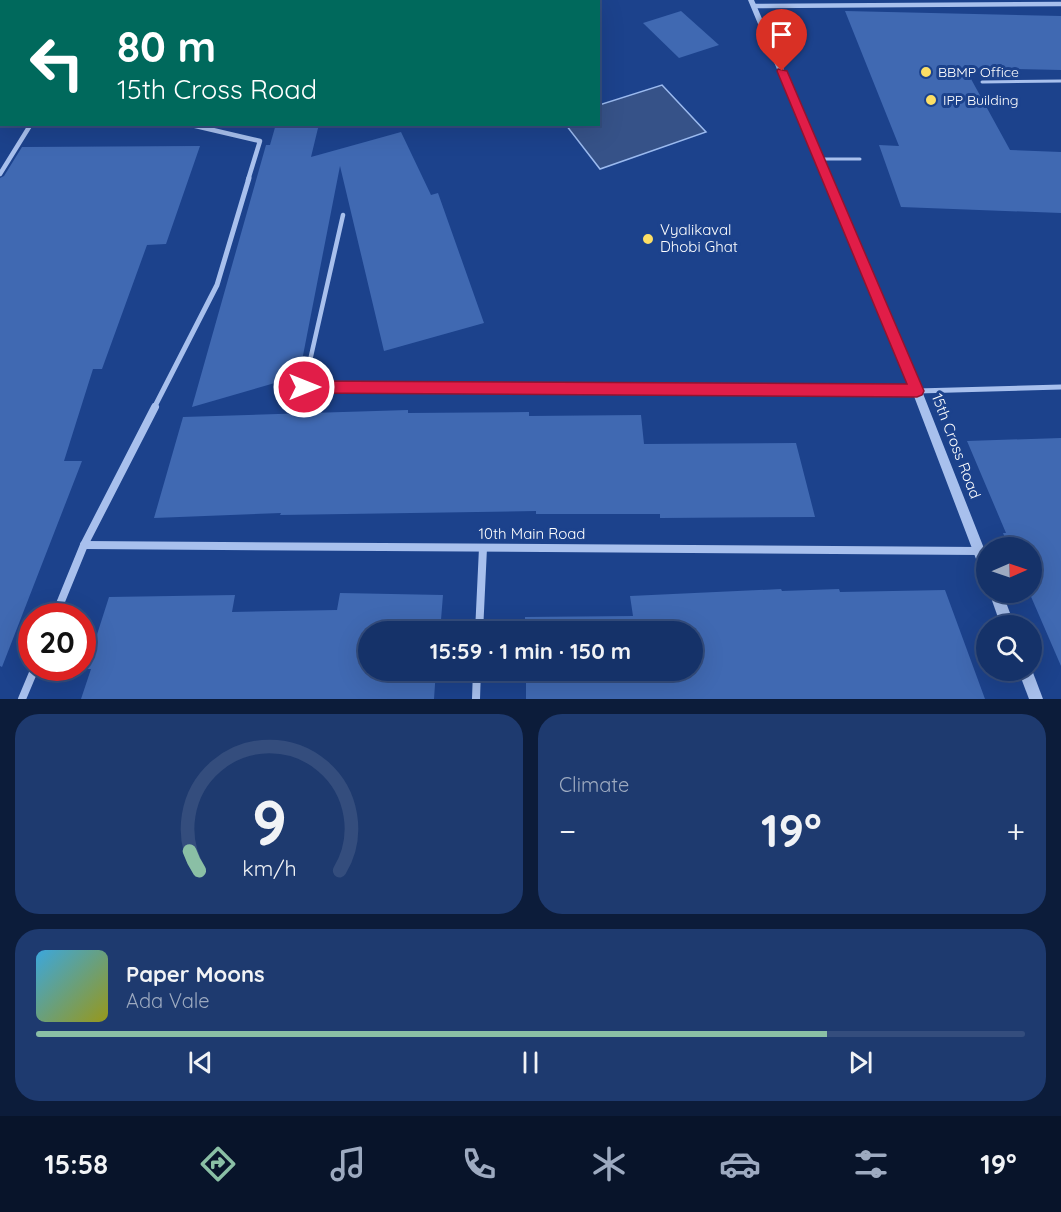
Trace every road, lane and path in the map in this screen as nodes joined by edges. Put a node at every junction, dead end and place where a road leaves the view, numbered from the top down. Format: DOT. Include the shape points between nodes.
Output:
graph roads {
  1 [pos="753,3"];
  2 [pos="1061,4"];
  3 [pos="1061,81"];
  4 [pos="982,82"];
  5 [pos="30,126"];
  6 [pos="196,126"];
  7 [pos="819,159"];
  8 [pos="860,159"];
  9 [pos="0,174"];
  10 [pos="343,215"];
  11 [pos="1061,387"];
  12 [pos="917,391"];
  13 [pos="976,543"];
  14 [pos="84,545"];
  15 [pos="483,548"];
  16 [pos="976,551"];
  17 [pos="60,603"];
  18 [pos="480,621"];
  19 [pos="29,681"];
  20 [pos="477,681"];
  21 [pos="1029,681"];
  22 [pos="22,699"];
  23 [pos="476,699"];
  24 [pos="1036,699"];
  1 -- 2 [label="street"];
  1 -- 7 [label="street, 15th Cross Road"];
  3 -- 4 [label="lane"];
  5 -- 9 [label="street"];
  6 -- 14 [label="street" via="260,141 217,285"];
  7 -- 8 [label="lane"];
  7 -- 12 [label="street, 15th Cross Road"];
  10 -- 12 [label="lane" via="304,387"];
  11 -- 12 [label="street"];
  12 -- 13 [label="street, 15th Cross Road"];
  14 -- 15 [label="street, 10th Main Road"];
  14 -- 17 [label="street"];
  15 -- 16 [label="street, 10th Main Road"];
  15 -- 18 [label="street"];
  19 -- 22 [label="street"];
  20 -- 23 [label="street"];
  21 -- 24 [label="street"];
}
